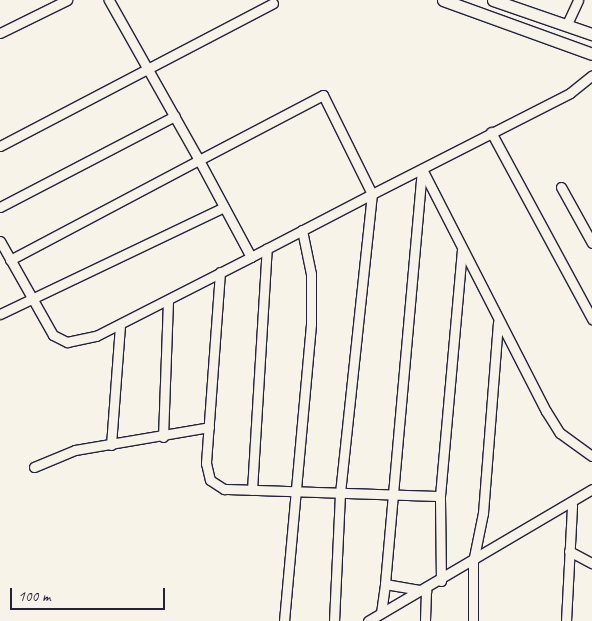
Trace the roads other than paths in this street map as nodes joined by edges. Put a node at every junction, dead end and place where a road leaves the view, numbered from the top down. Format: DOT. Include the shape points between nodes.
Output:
graph roads {
  1 [pos="67,0"];
  2 [pos="109,0"];
  3 [pos="443,0"];
  4 [pos="493,0"];
  5 [pos="578,0"];
  6 [pos="273,3"];
  7 [pos="518,8"];
  8 [pos="567,24"];
  9 [pos="511,25"];
  10 [pos="0,33"];
  11 [pos="592,34"];
  12 [pos="592,54"];
  13 [pos="150,71"];
  14 [pos="592,75"];
  15 [pos="174,116"];
  16 [pos="491,132"];
  17 [pos="0,146"];
  18 [pos="199,160"];
  19 [pos="422,169"];
  20 [pos="561,187"];
  21 [pos="372,194"];
  22 [pos="0,207"];
  23 [pos="224,207"];
  24 [pos="302,230"];
  25 [pos="0,241"];
  26 [pos="592,243"];
  27 [pos="267,248"];
  28 [pos="462,249"];
  29 [pos="251,257"];
  30 [pos="10,260"];
  31 [pos="220,272"];
  32 [pos="168,301"];
  33 [pos="34,302"];
  34 [pos="0,314"];
  35 [pos="592,319"];
  36 [pos="498,323"];
  37 [pos="120,325"];
  38 [pos="209,427"];
  39 [pos="163,437"];
  40 [pos="111,446"];
  41 [pos="592,456"];
  42 [pos="34,467"];
  43 [pos="592,489"];
  44 [pos="252,490"];
  45 [pos="296,491"];
  46 [pos="340,492"];
  47 [pos="389,494"];
  48 [pos="440,496"];
  49 [pos="572,504"];
  50 [pos="570,551"];
  51 [pos="473,562"];
  52 [pos="592,563"];
  53 [pos="441,581"];
  54 [pos="385,584"];
  55 [pos="426,591"];
  56 [pos="382,613"];
  57 [pos="284,621"];
  58 [pos="334,621"];
  59 [pos="368,621"];
  60 [pos="425,621"];
  61 [pos="473,621"];
  62 [pos="566,621"];
  1 -- 10 [label="street"];
  2 -- 13 [label="street"];
  3 -- 9 [label="street"];
  4 -- 7 [label="street"];
  5 -- 8 [label="street"];
  6 -- 13 [label="street"];
  7 -- 8 [label="street"];
  7 -- 9 [label="street"];
  8 -- 11 [label="street"];
  9 -- 12 [label="street"];
  13 -- 15 [label="street"];
  13 -- 17 [label="street"];
  14 -- 16 [label="street" via="570,93"];
  15 -- 18 [label="street"];
  15 -- 22 [label="street"];
  16 -- 19 [label="street"];
  16 -- 35 [label="street"];
  18 -- 21 [label="street" via="323,95"];
  18 -- 23 [label="street"];
  18 -- 30 [label="street"];
  19 -- 21 [label="street"];
  19 -- 28 [label="street"];
  19 -- 47 [label="street"];
  20 -- 26 [label="street"];
  21 -- 24 [label="street"];
  21 -- 46 [label="street"];
  23 -- 29 [label="street"];
  23 -- 33 [label="street"];
  24 -- 27 [label="street"];
  24 -- 45 [label="street" via="311,274 310,324"];
  25 -- 30 [label="street"];
  27 -- 29 [label="street"];
  27 -- 44 [label="street"];
  28 -- 36 [label="street"];
  28 -- 48 [label="street"];
  29 -- 31 [label="street"];
  30 -- 33 [label="street"];
  31 -- 32 [label="street"];
  31 -- 38 [label="street"];
  32 -- 37 [label="street"];
  32 -- 39 [label="street"];
  33 -- 34 [label="street"];
  33 -- 37 [label="street" via="52,336 68,342 96,336"];
  36 -- 41 [label="street" via="560,433"];
  36 -- 51 [label="street" via="483,513"];
  37 -- 40 [label="street"];
  38 -- 39 [label="street"];
  38 -- 44 [label="street" via="206,463 210,480 224,489"];
  39 -- 40 [label="street"];
  40 -- 42 [label="street" via="75,450"];
  43 -- 49 [label="street"];
  44 -- 45 [label="street"];
  45 -- 46 [label="street"];
  45 -- 57 [label="street"];
  46 -- 47 [label="street"];
  46 -- 58 [label="street"];
  47 -- 48 [label="street"];
  47 -- 54 [label="street"];
  48 -- 53 [label="street"];
  49 -- 50 [label="street"];
  49 -- 51 [label="street"];
  50 -- 52 [label="street"];
  50 -- 62 [label="street"];
  51 -- 53 [label="street"];
  51 -- 61 [label="street"];
  53 -- 55 [label="street"];
  54 -- 55 [label="street"];
  54 -- 56 [label="street"];
  55 -- 56 [label="street"];
  55 -- 60 [label="street"];
  56 -- 59 [label="street"];
}
